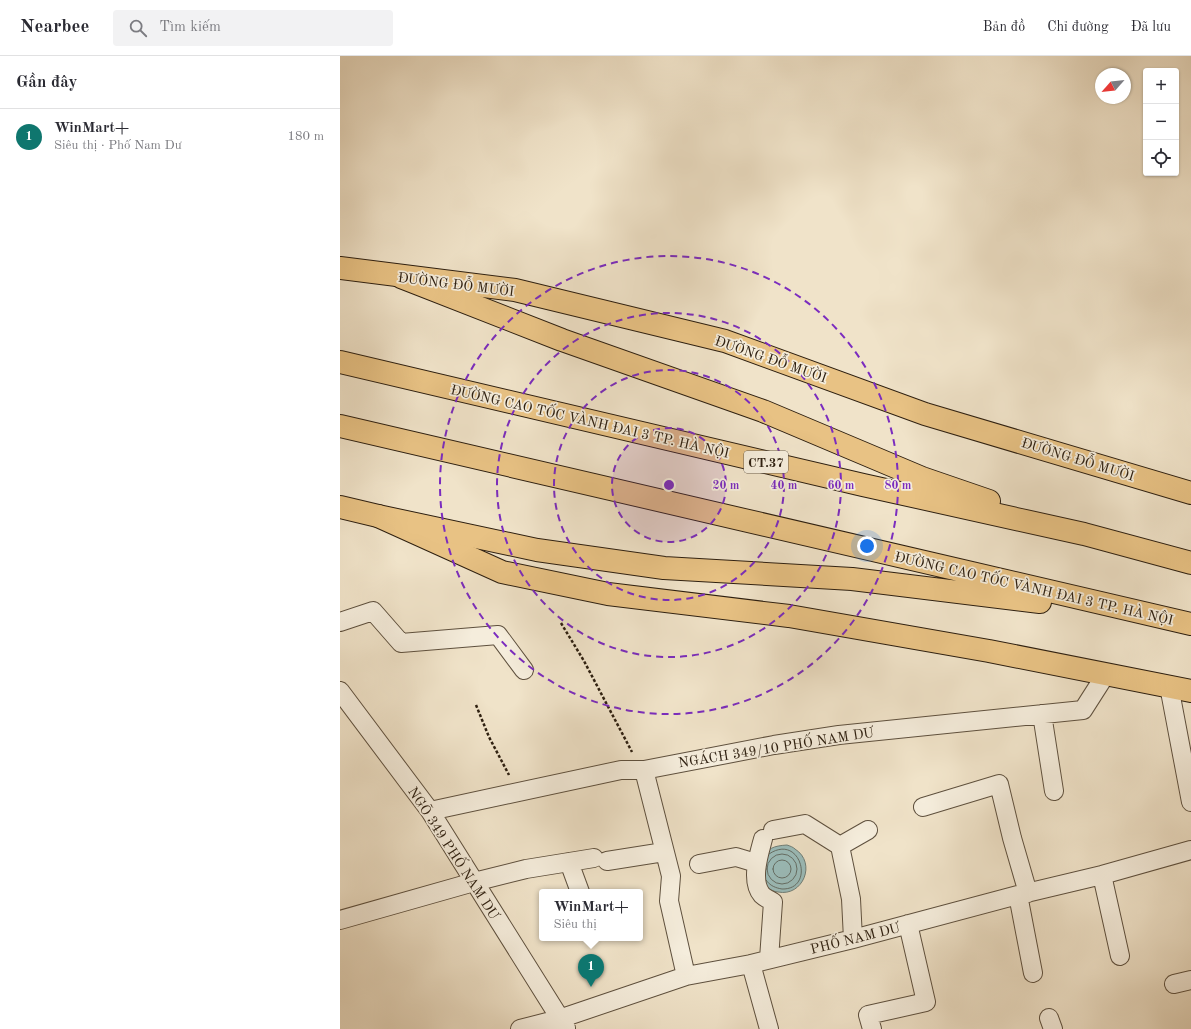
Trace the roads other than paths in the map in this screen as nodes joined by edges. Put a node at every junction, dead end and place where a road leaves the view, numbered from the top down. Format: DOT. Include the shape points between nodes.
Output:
graph roads {
  1 [pos="340,268"];
  2 [pos="401,277"];
  3 [pos="340,362"];
  4 [pos="340,426"];
  5 [pos="1191,493"];
  6 [pos="340,508"];
  7 [pos="378,516"];
  8 [pos="1084,534"];
  9 [pos="1191,563"];
  10 [pos="340,622"];
  11 [pos="1191,625"];
  12 [pos="524,670"];
  13 [pos="1106,674"];
  14 [pos="1169,686"];
  15 [pos="340,691"];
  16 [pos="1191,691"];
  17 [pos="1042,714"];
  18 [pos="639,770"];
  19 [pos="1054,791"];
  20 [pos="1191,802"];
  21 [pos="923,807"];
  22 [pos="430,811"];
  23 [pos="868,830"];
  24 [pos="840,846"];
  25 [pos="1191,850"];
  26 [pos="664,852"];
  27 [pos="569,862"];
  28 [pos="756,863"];
  29 [pos="699,864"];
  30 [pos="1102,875"];
  31 [pos="474,882"];
  32 [pos="579,889"];
  33 [pos="1023,894"];
  34 [pos="340,920"];
  35 [pos="908,924"];
  36 [pos="853,939"];
  37 [pos="1120,956"];
  38 [pos="769,959"];
  39 [pos="751,964"];
  40 [pos="1033,973"];
  41 [pos="686,976"];
  42 [pos="563,1024"];
  43 [pos="520,1029"];
  44 [pos="769,1029"];
  45 [pos="872,1029"];
  1 -- 2 [label="main road, ĐƯỜNG ĐỖ MƯỜI"];
  2 -- 5 [label="main road, ĐƯỜNG ĐỖ MƯỜI" via="515,290 725,341 925,414"];
  2 -- 8 [label="main road" via="562,340 763,411 922,478"];
  3 -- 8 [label="main road, ĐƯỜNG CAO TỐC VÀNH ĐAI 3 TP. HÀ NỘI / CT.37" via="863,485"];
  4 -- 11 [label="main road, ĐƯỜNG CAO TỐC VÀNH ĐAI 3 TP. HÀ NỘI"];
  6 -- 7 [label="main road"];
  7 -- 11 [label="main road" via="537,550 657,567 852,579 1021,599"];
  7 -- 13 [label="main road" via="502,572 608,594 789,616"];
  8 -- 9 [label="main road, ĐƯỜNG CAO TỐC VÀNH ĐAI 3 TP. HÀ NỘI / CT.37"];
  10 -- 12 [label="street" via="373,611 401,643 498,635"];
  13 -- 14 [label="main road"];
  13 -- 17 [label="street, NGÁCH 349/10 PHỐ NAM DƯ" via="1083,710"];
  14 -- 16 [label="main road"];
  14 -- 20 [label="street"];
  15 -- 22 [label="street, NGÕ 349 PHỐ NAM DƯ"];
  17 -- 18 [label="street, NGÁCH 349/10 PHỐ NAM DƯ" via="839,735"];
  17 -- 19 [label="street"];
  18 -- 22 [label="street, NGÁCH 349/10 PHỐ NAM DƯ" via="621,770"];
  18 -- 26 [label="street"];
  21 -- 33 [label="street" via="1000,784"];
  22 -- 31 [label="street, NGÕ 349 PHỐ NAM DƯ"];
  23 -- 24 [label="street"];
  24 -- 28 [label="street" via="805,824 768,835"];
  24 -- 36 [label="street" via="851,899"];
  25 -- 30 [label="street, PHỐ NAM DƯ"];
  26 -- 27 [label="street"];
  26 -- 41 [label="street" via="671,876 669,901"];
  27 -- 31 [label="street"];
  27 -- 32 [label="street"];
  28 -- 29 [label="street" via="736,857"];
  28 -- 38 [label="street" via="756,880 760,890 773,902"];
  30 -- 33 [label="street, PHỐ NAM DƯ"];
  30 -- 37 [label="street"];
  31 -- 34 [label="street"];
  31 -- 42 [label="street, NGÕ 349 PHỐ NAM DƯ"];
  33 -- 35 [label="street, PHỐ NAM DƯ"];
  33 -- 40 [label="street"];
  35 -- 36 [label="street, PHỐ NAM DƯ"];
  35 -- 45 [label="street" via="926,1002 868,1015"];
  36 -- 38 [label="street, PHỐ NAM DƯ"];
  38 -- 39 [label="street, PHỐ NAM DƯ"];
  39 -- 41 [label="street, PHỐ NAM DƯ"];
  39 -- 44 [label="street"];
  41 -- 42 [label="street, PHỐ NAM DƯ"];
  42 -- 43 [label="street, PHỐ NAM DƯ"];
}
